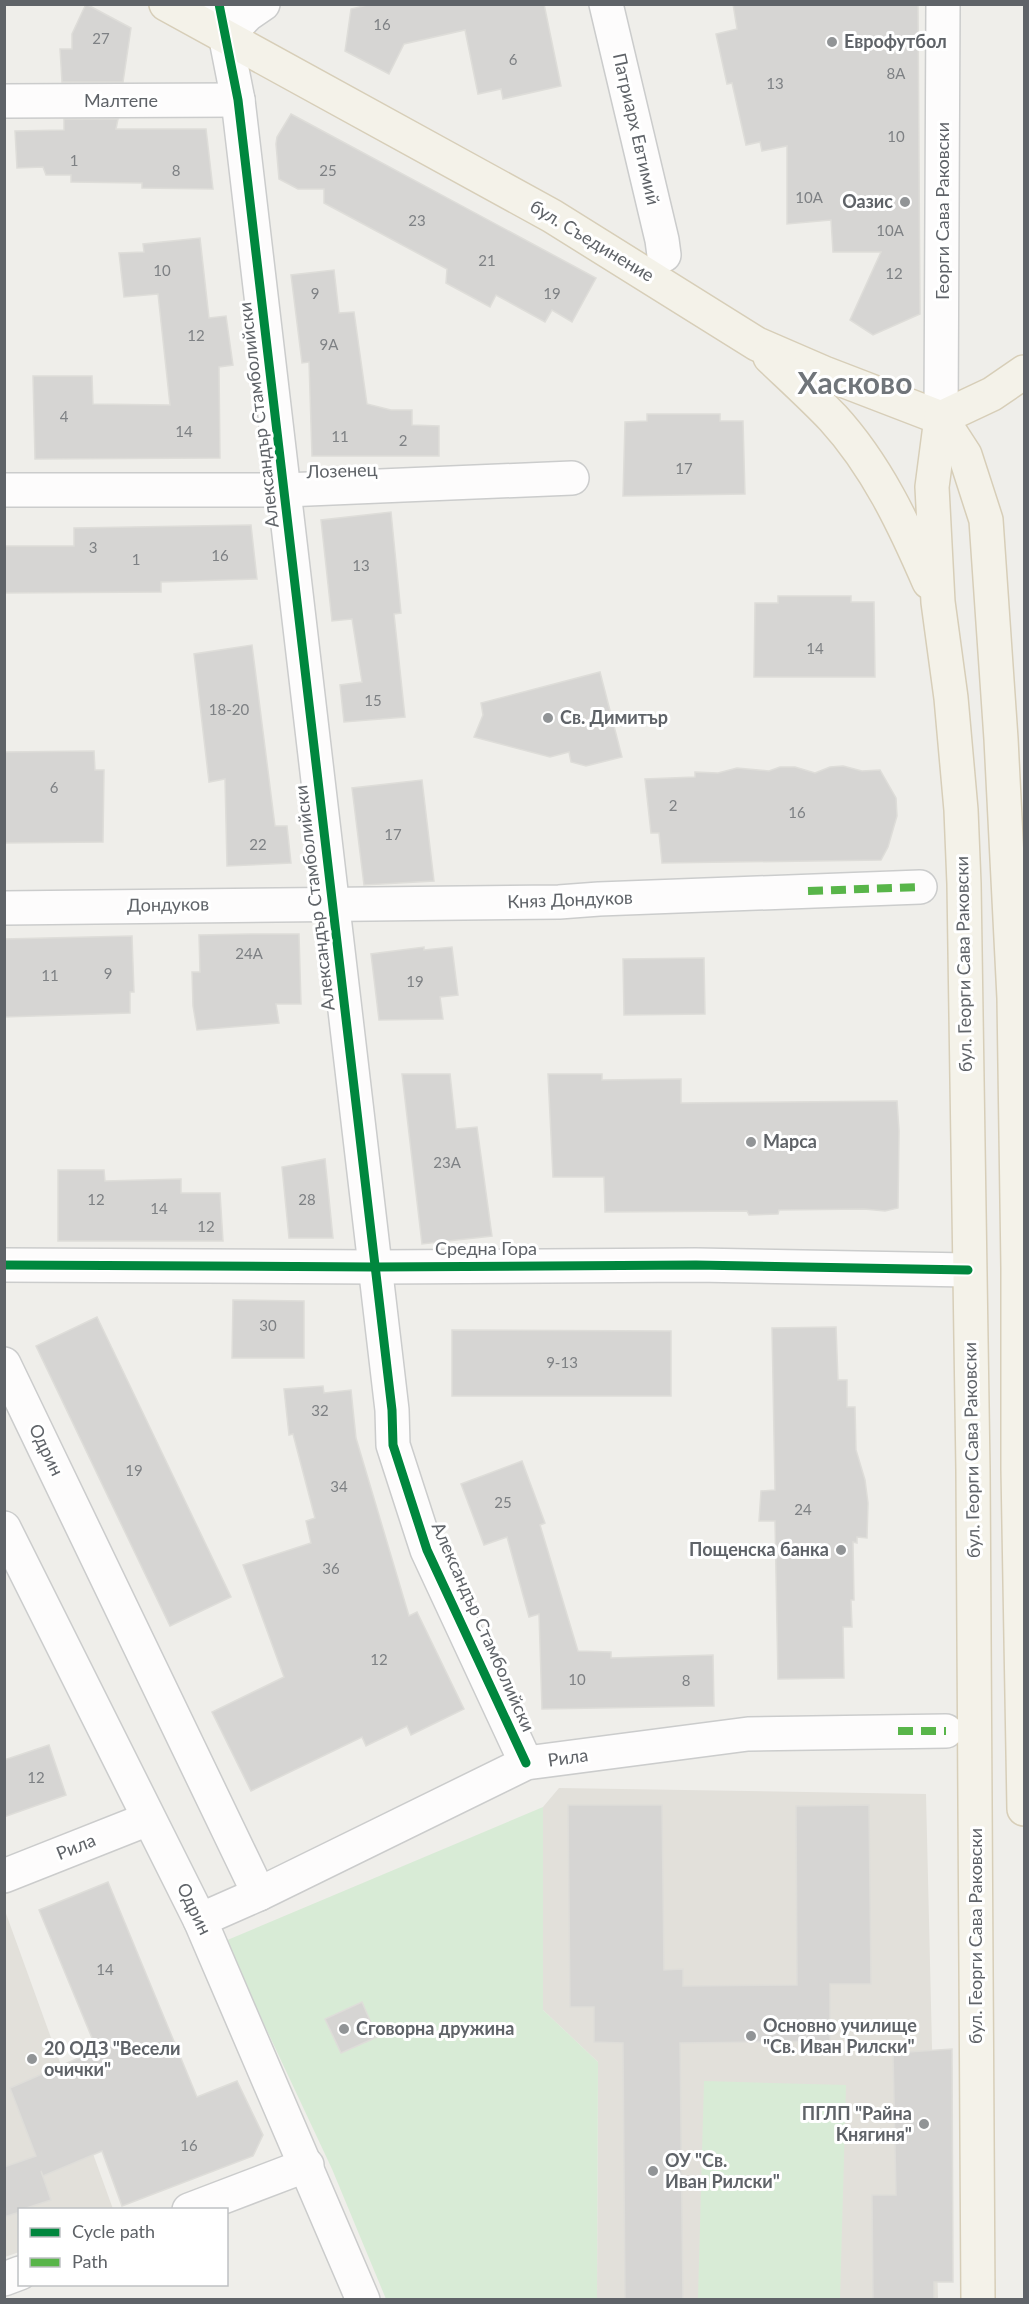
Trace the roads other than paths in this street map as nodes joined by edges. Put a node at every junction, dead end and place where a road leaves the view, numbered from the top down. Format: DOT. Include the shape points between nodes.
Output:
graph roads {
  1 [pos="166,4"];
  2 [pos="219,4"];
  3 [pos="263,4"];
  4 [pos="606,4"];
  5 [pos="943,4"];
  6 [pos="226,37"];
  7 [pos="238,100"];
  8 [pos="4,101"];
  9 [pos="664,255"];
  10 [pos="757,344"];
  11 [pos="1024,372"];
  12 [pos="941,418"];
  13 [pos="572,478"];
  14 [pos="4,490"];
  15 [pos="285,490"];
  16 [pos="938,603"];
  17 [pos="920,887"];
  18 [pos="332,903"];
  19 [pos="4,908"];
  20 [pos="4,1265"];
  21 [pos="375,1267"];
  22 [pos="968,1270"];
  23 [pos="4,1364"];
  24 [pos="4,1528"];
  25 [pos="946,1731"];
  26 [pos="526,1763"];
  27 [pos="1024,1809"];
  28 [pos="148,1819"];
  29 [pos="4,1876"];
  30 [pos="259,1894"];
  31 [pos="200,1920"];
  32 [pos="307,2165"];
  33 [pos="194,2208"];
  34 [pos="363,2300"];
  35 [pos="978,2300"];
  1 -- 6 [label="main road, бул. Съединение"];
  2 -- 6 [label="street, Александър Стамболийски"];
  3 -- 6 [label="street"];
  4 -- 9 [label="street, Патриарх Евтимий"];
  5 -- 12 [label="street, Георги Сава Раковски"];
  6 -- 7 [label="street, Александър Стамболийски"];
  6 -- 10 [label="main road, бул. Съединение" via="552,216"];
  7 -- 8 [label="street, Малтепе"];
  7 -- 15 [label="street, Александър Стамболийски"];
  10 -- 12 [label="main road, бул. Съединение"];
  10 -- 16 [label="main road, бул. Георги Сава Раковски" via="834,420 875,473 902,521"];
  11 -- 12 [label="main road" via="992,394"];
  12 -- 16 [label="main road, бул. Георги Сава Раковски" via="932,487"];
  12 -- 27 [label="main road" via="965,455 986,520 1001,739 1014,998"];
  13 -- 15 [label="street, Лозенец"];
  14 -- 15 [label="street, Лозенец"];
  15 -- 18 [label="street, Александър Стамболийски"];
  16 -- 22 [label="main road, бул. Георги Сава Раковски" via="961,810"];
  17 -- 18 [label="street, Княз Дондуков" via="559,902"];
  18 -- 19 [label="street, Дондуков"];
  18 -- 21 [label="street, Александър Стамболийски"];
  20 -- 21 [label="street, Средна Гора"];
  21 -- 22 [label="street, Средна Гора" via="696,1265"];
  21 -- 26 [label="street, Александър Стамболийски" via="393,1444 428,1550"];
  22 -- 35 [label="main road, бул. Георги Сава Раковски" via="973,1470"];
  23 -- 30 [label="street, Одрин"];
  24 -- 28 [label="street, Одрин"];
  25 -- 26 [label="street, Рила" via="748,1734"];
  26 -- 30 [label="street, Рила"];
  28 -- 29 [label="street, Рила"];
  28 -- 31 [label="street, Одрин"];
  30 -- 31 [label="street, Рила"];
  31 -- 32 [label="street, Одрин"];
  32 -- 33 [label="street"];
  32 -- 34 [label="street, Одрин"];
}
